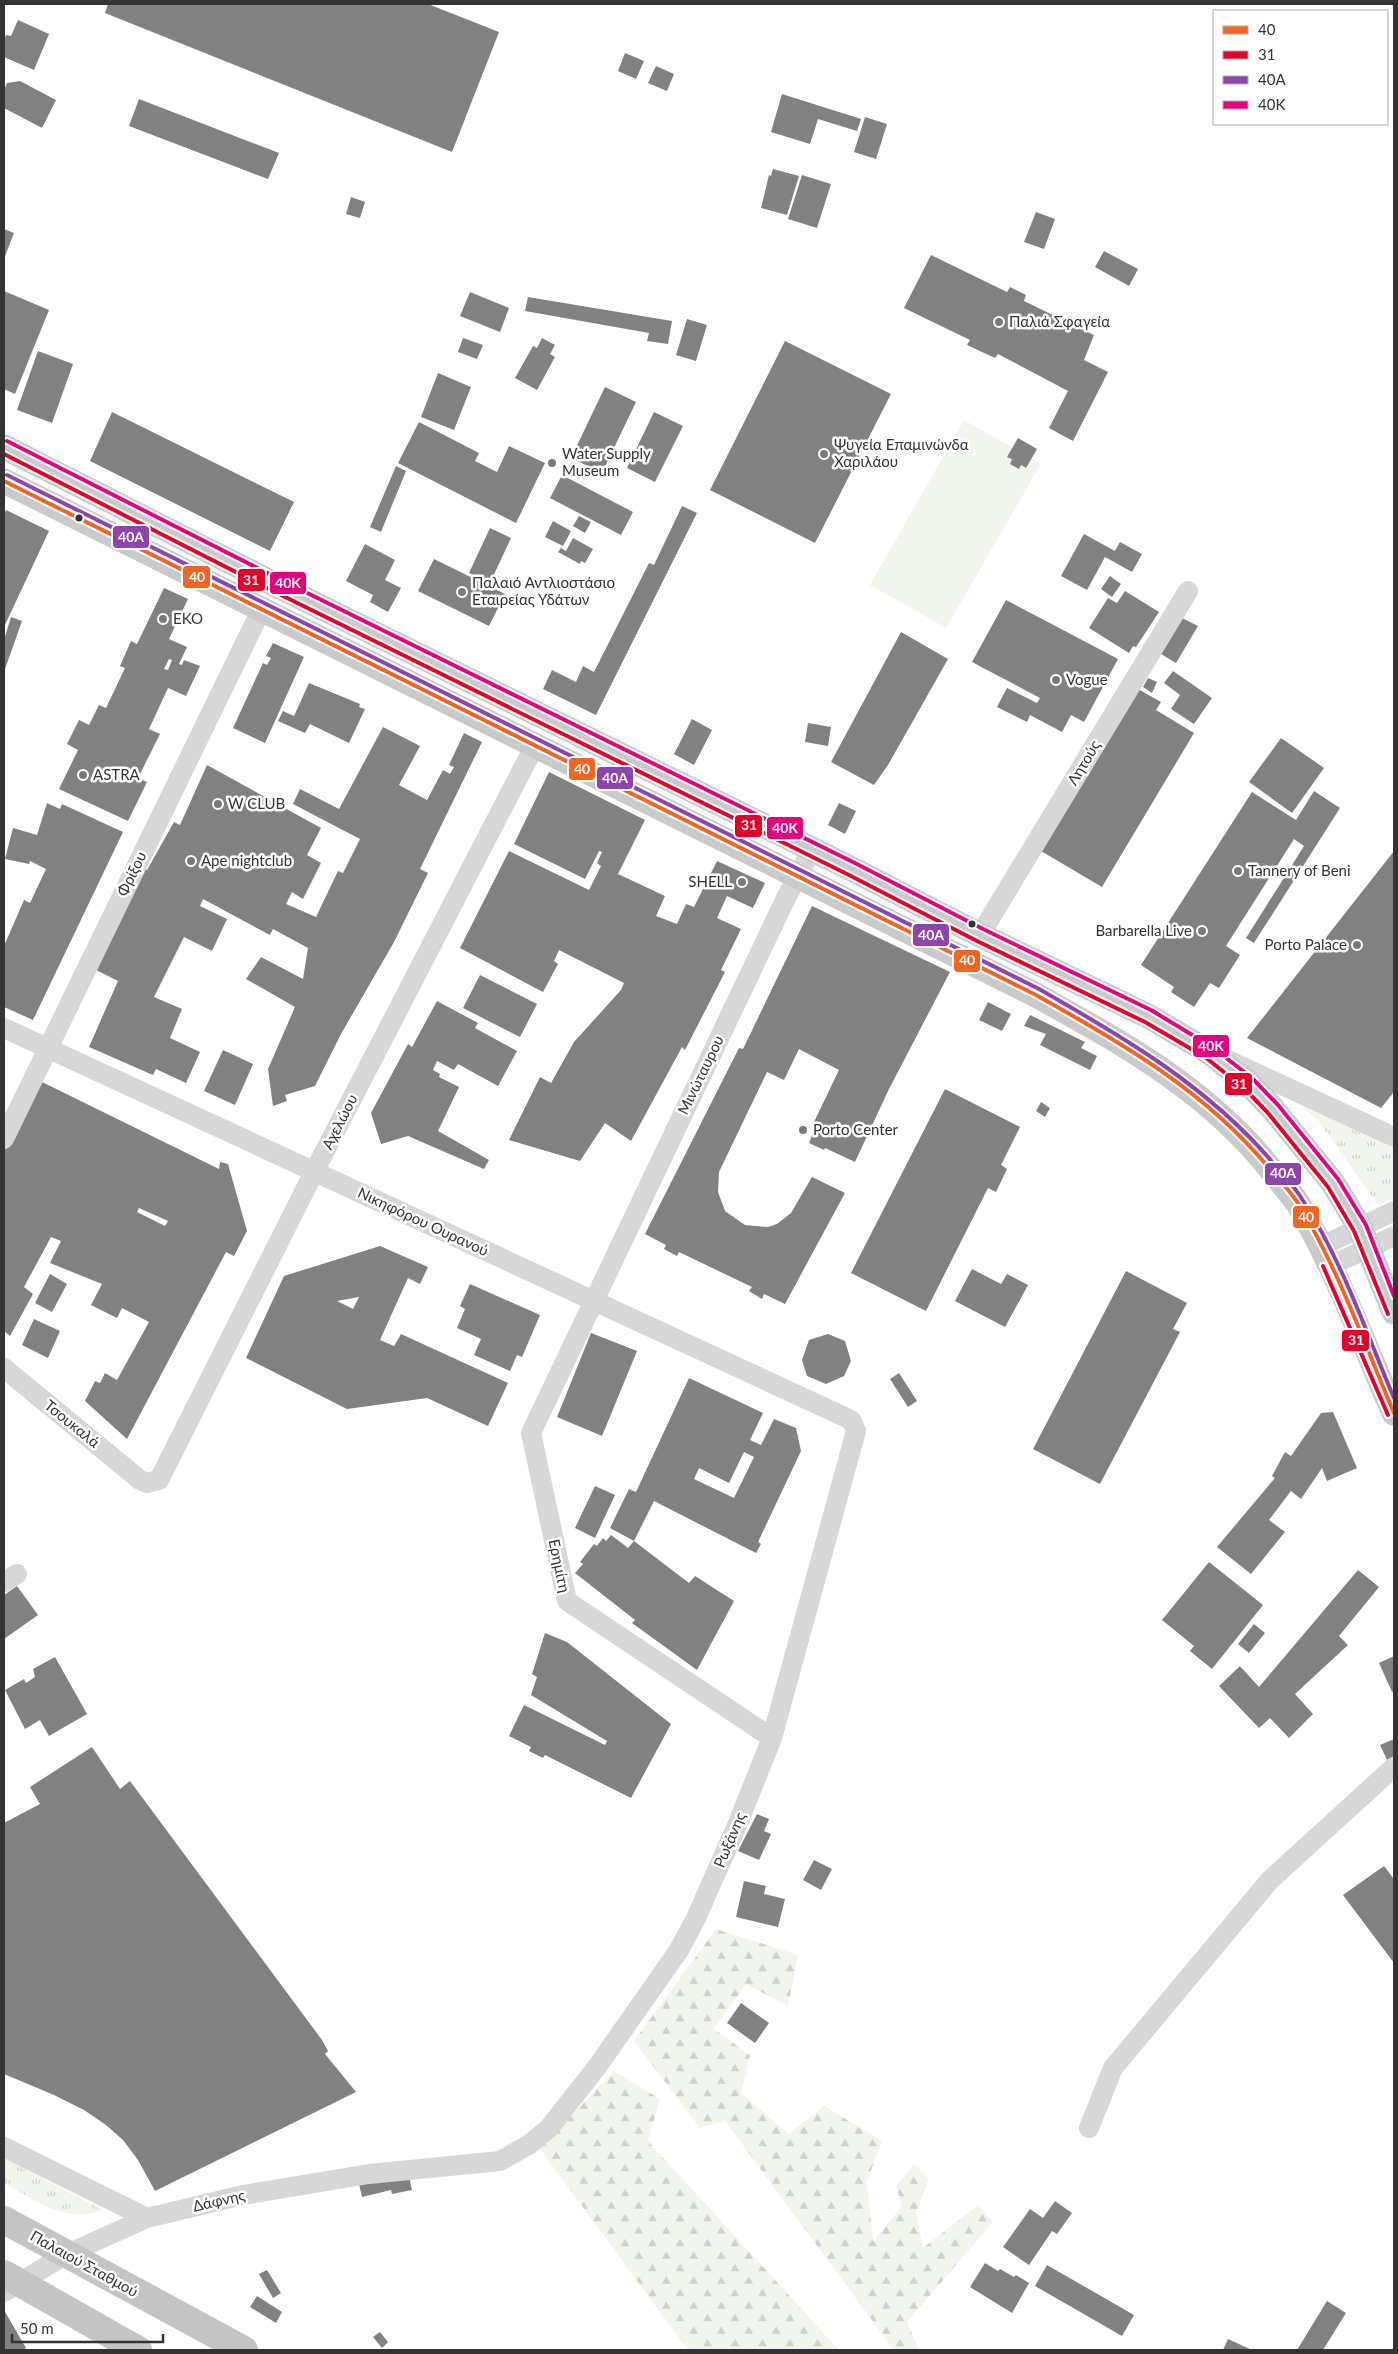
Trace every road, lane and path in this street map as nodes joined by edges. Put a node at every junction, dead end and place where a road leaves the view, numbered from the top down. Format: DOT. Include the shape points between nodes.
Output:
graph roads {
  1 [pos="4,447"];
  2 [pos="4,481"];
  3 [pos="1188,591"];
  4 [pos="261,610"];
  5 [pos="534,747"];
  6 [pos="812,850"];
  7 [pos="798,877"];
  8 [pos="980,935"];
  9 [pos="4,1028"];
  10 [pos="47,1048"];
  11 [pos="1209,1052"];
  12 [pos="1392,1136"];
  13 [pos="4,1139"];
  14 [pos="314,1172"];
  15 [pos="1394,1211"];
  16 [pos="1394,1236"];
  17 [pos="1364,1238"];
  18 [pos="1325,1256"];
  19 [pos="593,1301"];
  20 [pos="1394,1312"];
  21 [pos="4,1368"];
  22 [pos="1394,1413"];
  23 [pos="843,1416"];
  24 [pos="140,1480"];
  25 [pos="772,1738"];
  26 [pos="1394,1767"];
  27 [pos="1089,2128"];
  28 [pos="4,2147"];
  29 [pos="452,2166"];
  30 [pos="147,2218"];
  31 [pos="4,2220"];
  32 [pos="65,2255"];
  33 [pos="9,2283"];
  34 [pos="138,2350"];
  35 [pos="244,2350"];
  1 -- 6 [label="main road"];
  2 -- 4 [label="main road"];
  3 -- 8 [label="street, Λητούς"];
  4 -- 5 [label="main road"];
  4 -- 10 [label="street, Φρίξου"];
  5 -- 7 [label="main road"];
  5 -- 14 [label="street, Αχελώου"];
  6 -- 7 [label="street, Μινώταυρου"];
  6 -- 8 [label="main road"];
  7 -- 18 [label="main road" via="1036,995 1126,1045 1180,1081 1258,1152 1300,1208"];
  7 -- 19 [label="street, Μινώταυρου"];
  8 -- 11 [label="main road" via="1148,1016"];
  9 -- 10 [label="street, Νικηφόρου Ουρανού"];
  10 -- 13 [label="street, Φρίξου"];
  10 -- 14 [label="street, Νικηφόρου Ουρανού"];
  11 -- 12 [label="street"];
  11 -- 17 [label="main road" via="1248,1083 1311,1153 1333,1183"];
  14 -- 19 [label="street, Νικηφόρου Ουρανού"];
  14 -- 24 [label="street, Αχελώου" via="163,1475 153,1483"];
  15 -- 17 [label="street"];
  16 -- 17 [label="street"];
  17 -- 18 [label="street"];
  17 -- 20 [label="main road"];
  18 -- 22 [label="main road"];
  19 -- 23 [label="street, Νικηφόρου Ουρανού"];
  19 -- 25 [label="street, Ερημίτη" via="531,1433 567,1601"];
  21 -- 24 [label="street, Τσουκαλά"];
  23 -- 25 [label="street, Ρωξάνης" via="855,1425 856,1436"];
  25 -- 29 [label="street, Ρωξάνης" via="738,1823 680,1950 597,2067 549,2128 530,2144 500,2161"];
  26 -- 27 [label="street" via="1258,1894 1113,2068"];
  28 -- 30 [label="street"];
  29 -- 30 [label="street, Δάφνης" via="369,2174 243,2195"];
  30 -- 32 [label="street, Δάφνης"];
  31 -- 32 [label="highway, Παλαιού Σταθμού"];
  32 -- 33 [label="street, Δάφνης"];
  32 -- 35 [label="highway, Παλαιού Σταθμού"];
  33 -- 34 [label="highway"];
}
